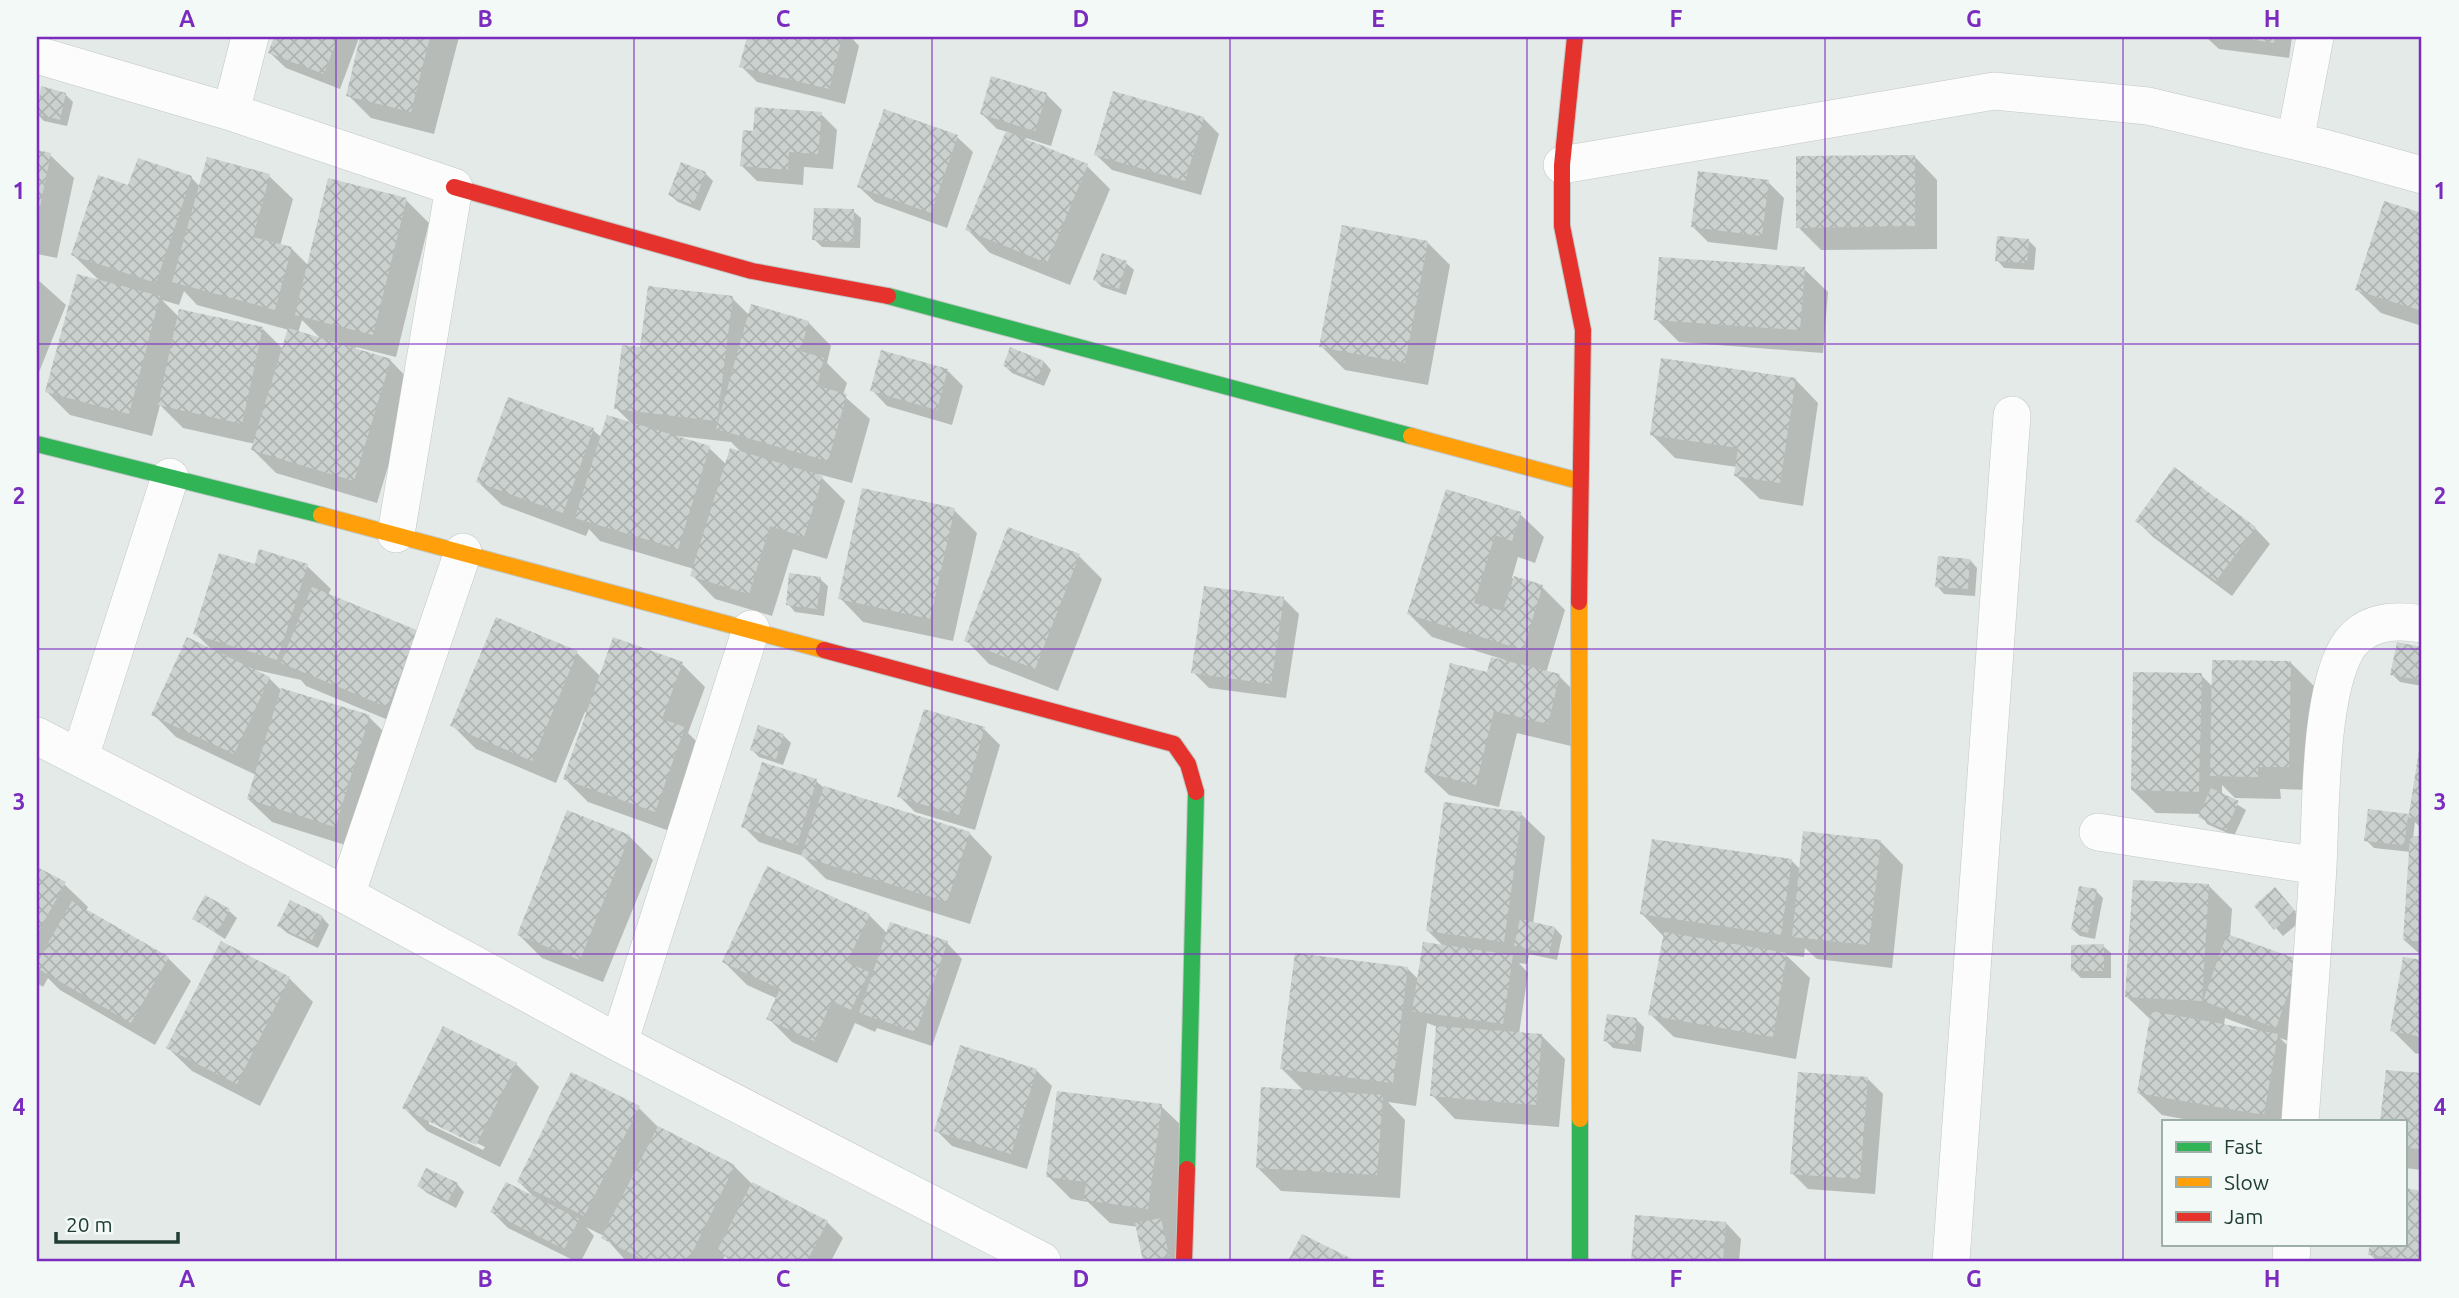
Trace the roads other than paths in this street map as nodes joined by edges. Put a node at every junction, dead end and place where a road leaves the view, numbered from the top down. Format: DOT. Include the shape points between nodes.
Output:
graph roads {
  1 [pos="250,37"];
  2 [pos="1575,37"];
  3 [pos="2315,37"];
  4 [pos="37,55"];
  5 [pos="231,112"];
  6 [pos="2295,141"];
  7 [pos="1562,165"];
  8 [pos="2422,175"];
  9 [pos="454,187"];
  10 [pos="2012,415"];
  11 [pos="37,444"];
  12 [pos="170,477"];
  13 [pos="1579,481"];
  14 [pos="396,534"];
  15 [pos="463,552"];
  16 [pos="2422,624"];
  17 [pos="751,629"];
  18 [pos="37,736"];
  19 [pos="80,757"];
  20 [pos="2098,832"];
  21 [pos="2318,866"];
  22 [pos="346,895"];
  23 [pos="619,1043"];
  24 [pos="2300,1120"];
  25 [pos="1042,1261"];
  26 [pos="1184,1261"];
  27 [pos="1580,1261"];
  28 [pos="1951,1261"];
  1 -- 5 [label="street"];
  2 -- 7 [label="street"];
  3 -- 6 [label="street"];
  4 -- 5 [label="street"];
  5 -- 9 [label="street"];
  6 -- 7 [label="street" via="2148,106 1994,91"];
  6 -- 8 [label="street"];
  7 -- 13 [label="street" via="1562,226 1583,330"];
  9 -- 13 [label="street" via="752,271 880,294"];
  9 -- 14 [label="street"];
  10 -- 28 [label="street"];
  11 -- 12 [label="street"];
  12 -- 14 [label="street"];
  12 -- 19 [label="street"];
  13 -- 27 [label="street"];
  14 -- 15 [label="street"];
  15 -- 17 [label="street"];
  15 -- 22 [label="street"];
  16 -- 21 [label="street" via="2374,624 2348,646 2335,680 2322,766"];
  17 -- 23 [label="street"];
  17 -- 26 [label="street" via="1161,740 1184,753 1197,803"];
  18 -- 19 [label="street"];
  19 -- 22 [label="street"];
  20 -- 21 [label="street"];
  21 -- 24 [label="street"];
  22 -- 23 [label="street"];
  23 -- 25 [label="street"];
}
